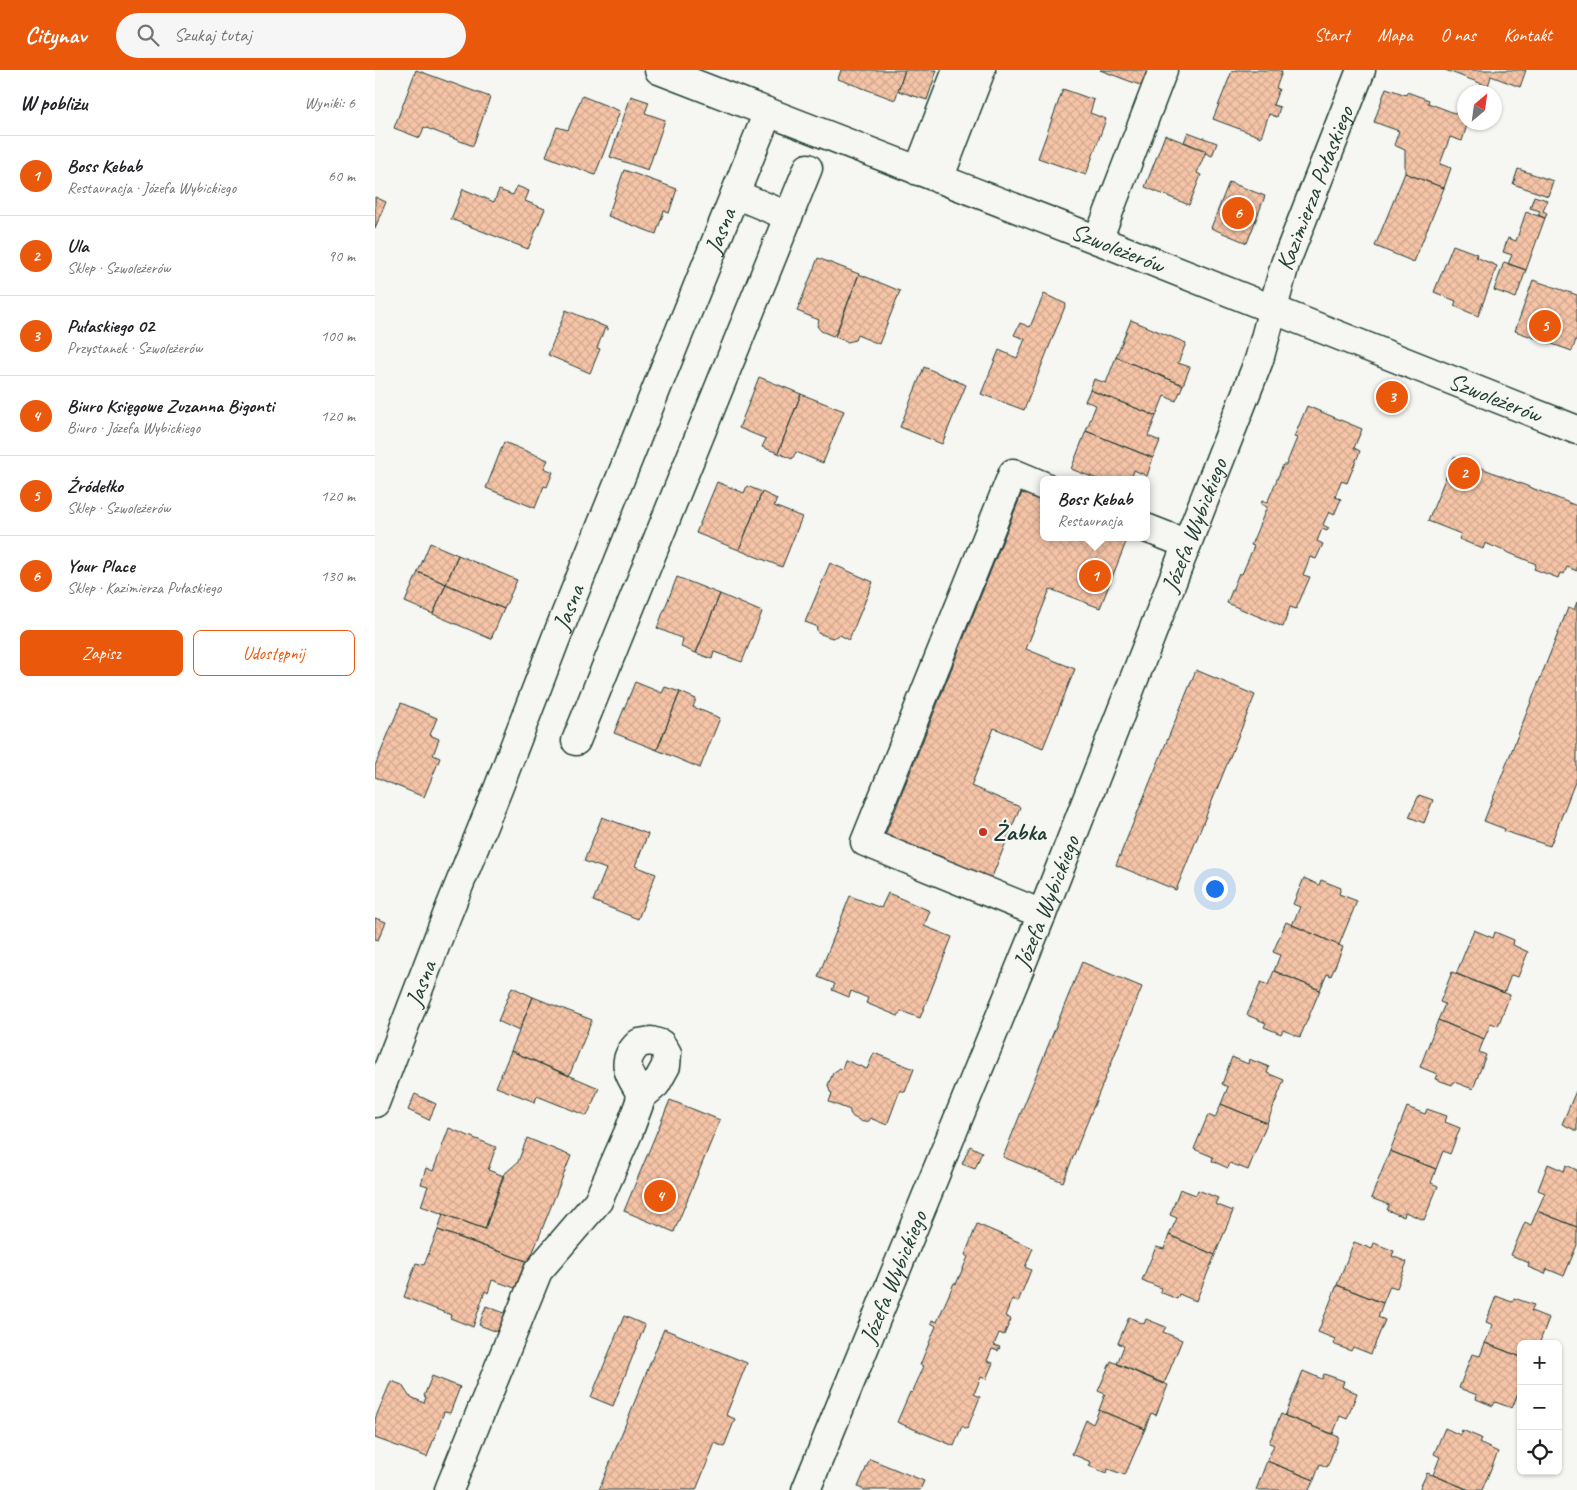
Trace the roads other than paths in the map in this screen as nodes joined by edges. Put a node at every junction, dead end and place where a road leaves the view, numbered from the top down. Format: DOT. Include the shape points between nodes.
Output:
graph roads {
  1 [pos="659,70"];
  2 [pos="957,70"];
  3 [pos="981,70"];
  4 [pos="1163,70"];
  5 [pos="1361,70"];
  6 [pos="768,112"];
  7 [pos="808,168"];
  8 [pos="929,175"];
  9 [pos="735,194"];
  10 [pos="788,216"];
  11 [pos="1098,240"];
  12 [pos="1273,309"];
  13 [pos="1577,430"];
  14 [pos="1040,484"];
  15 [pos="1150,530"];
  16 [pos="1187,544"];
  17 [pos="576,741"];
  18 [pos="1043,914"];
  19 [pos="642,1096"];
  20 [pos="375,1103"];
  21 [pos="449,1490"];
  22 [pos="806,1490"];
  1 -- 6 [label="street, Szwoleżerów"];
  2 -- 8 [label="street"];
  3 -- 8 [label="street"];
  4 -- 11 [label="street"];
  5 -- 12 [label="street, Kazimierza Pułaskiego" via="1285,264"];
  6 -- 8 [label="street, Szwoleżerów"];
  6 -- 9 [label="street, Jasna"];
  7 -- 10 [label="street"];
  8 -- 11 [label="street, Szwoleżerów"];
  9 -- 10 [label="street"];
  9 -- 20 [label="street, Jasna" via="556,638"];
  10 -- 17 [label="street"];
  11 -- 12 [label="street, Szwoleżerów"];
  12 -- 13 [label="street, Szwoleżerów"];
  12 -- 16 [label="street, Józefa Wybickiego" via="1259,360"];
  14 -- 18 [label="street" via="1013,473 865,842"];
  15 -- 16 [label="street"];
  16 -- 18 [label="street, Józefa Wybickiego"];
  18 -- 22 [label="street, Józefa Wybickiego"];
  19 -- 21 [label="street" via="598,1202 538,1271"];
}
